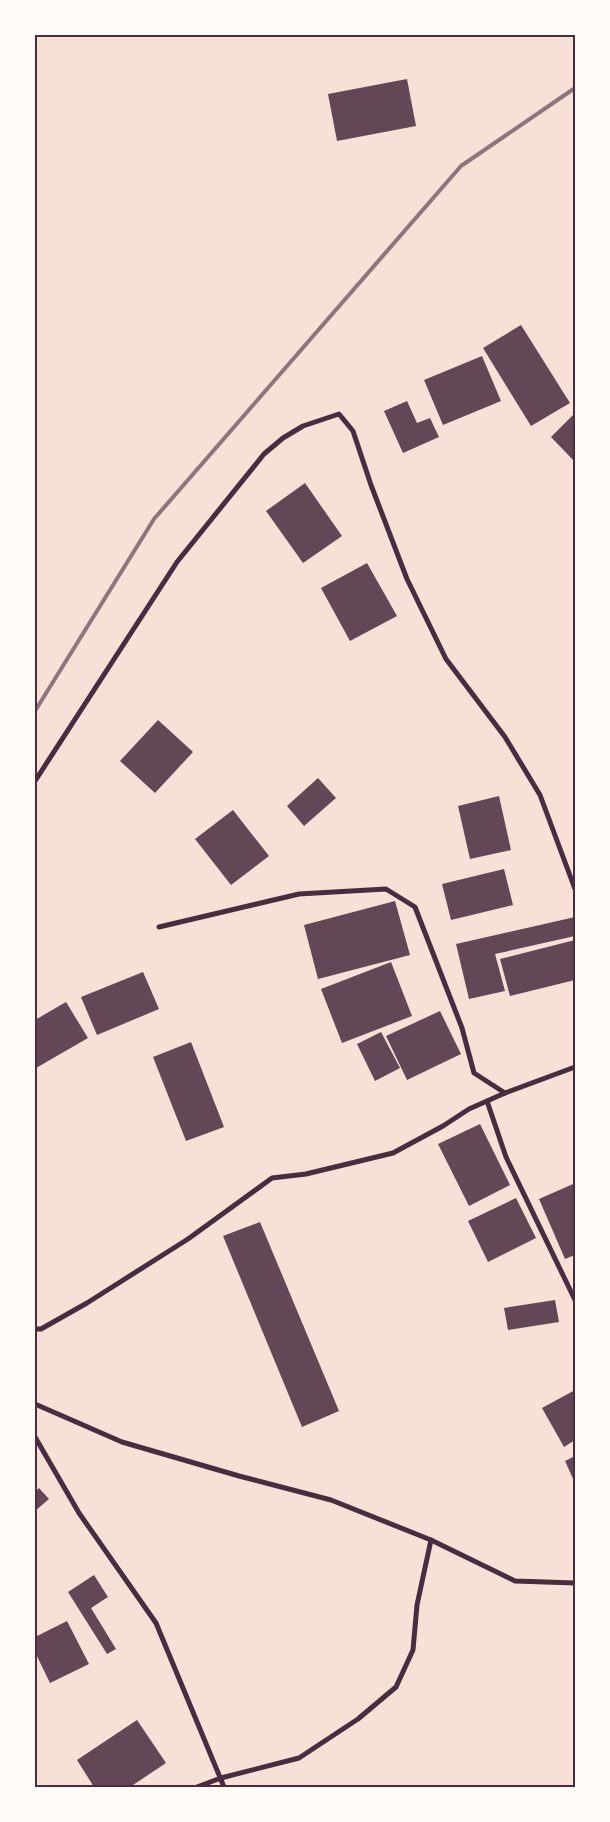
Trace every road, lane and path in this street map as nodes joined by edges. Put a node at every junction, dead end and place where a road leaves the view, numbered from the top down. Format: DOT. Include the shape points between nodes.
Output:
graph roads {
  1 [pos="35,781"];
  2 [pos="575,889"];
  3 [pos="159,927"];
  4 [pos="575,1067"];
  5 [pos="505,1093"];
  6 [pos="488,1101"];
  7 [pos="575,1300"];
  8 [pos="35,1329"];
  9 [pos="35,1404"];
  10 [pos="35,1438"];
  11 [pos="431,1540"];
  12 [pos="575,1583"];
  13 [pos="221,1778"];
  14 [pos="197,1787"];
  15 [pos="224,1787"];
  1 -- 2 [label="street" via="177,562 264,454 303,426 340,414 353,431 407,579 446,659 504,737 540,795"];
  3 -- 5 [label="street" via="299,894 386,889 414,907 462,1028 474,1073"];
  4 -- 5 [label="street"];
  5 -- 6 [label="street"];
  6 -- 7 [label="street" via="506,1157"];
  6 -- 8 [label="street" via="392,1153 306,1174 272,1178 188,1240 87,1303 41,1329"];
  9 -- 11 [label="street" via="122,1442 331,1500"];
  10 -- 13 [label="street" via="79,1513 156,1624"];
  11 -- 12 [label="street" via="515,1580"];
  11 -- 13 [label="street" via="417,1605 413,1650 396,1688 358,1719 299,1758"];
  13 -- 14 [label="street"];
  13 -- 15 [label="street"];
}
